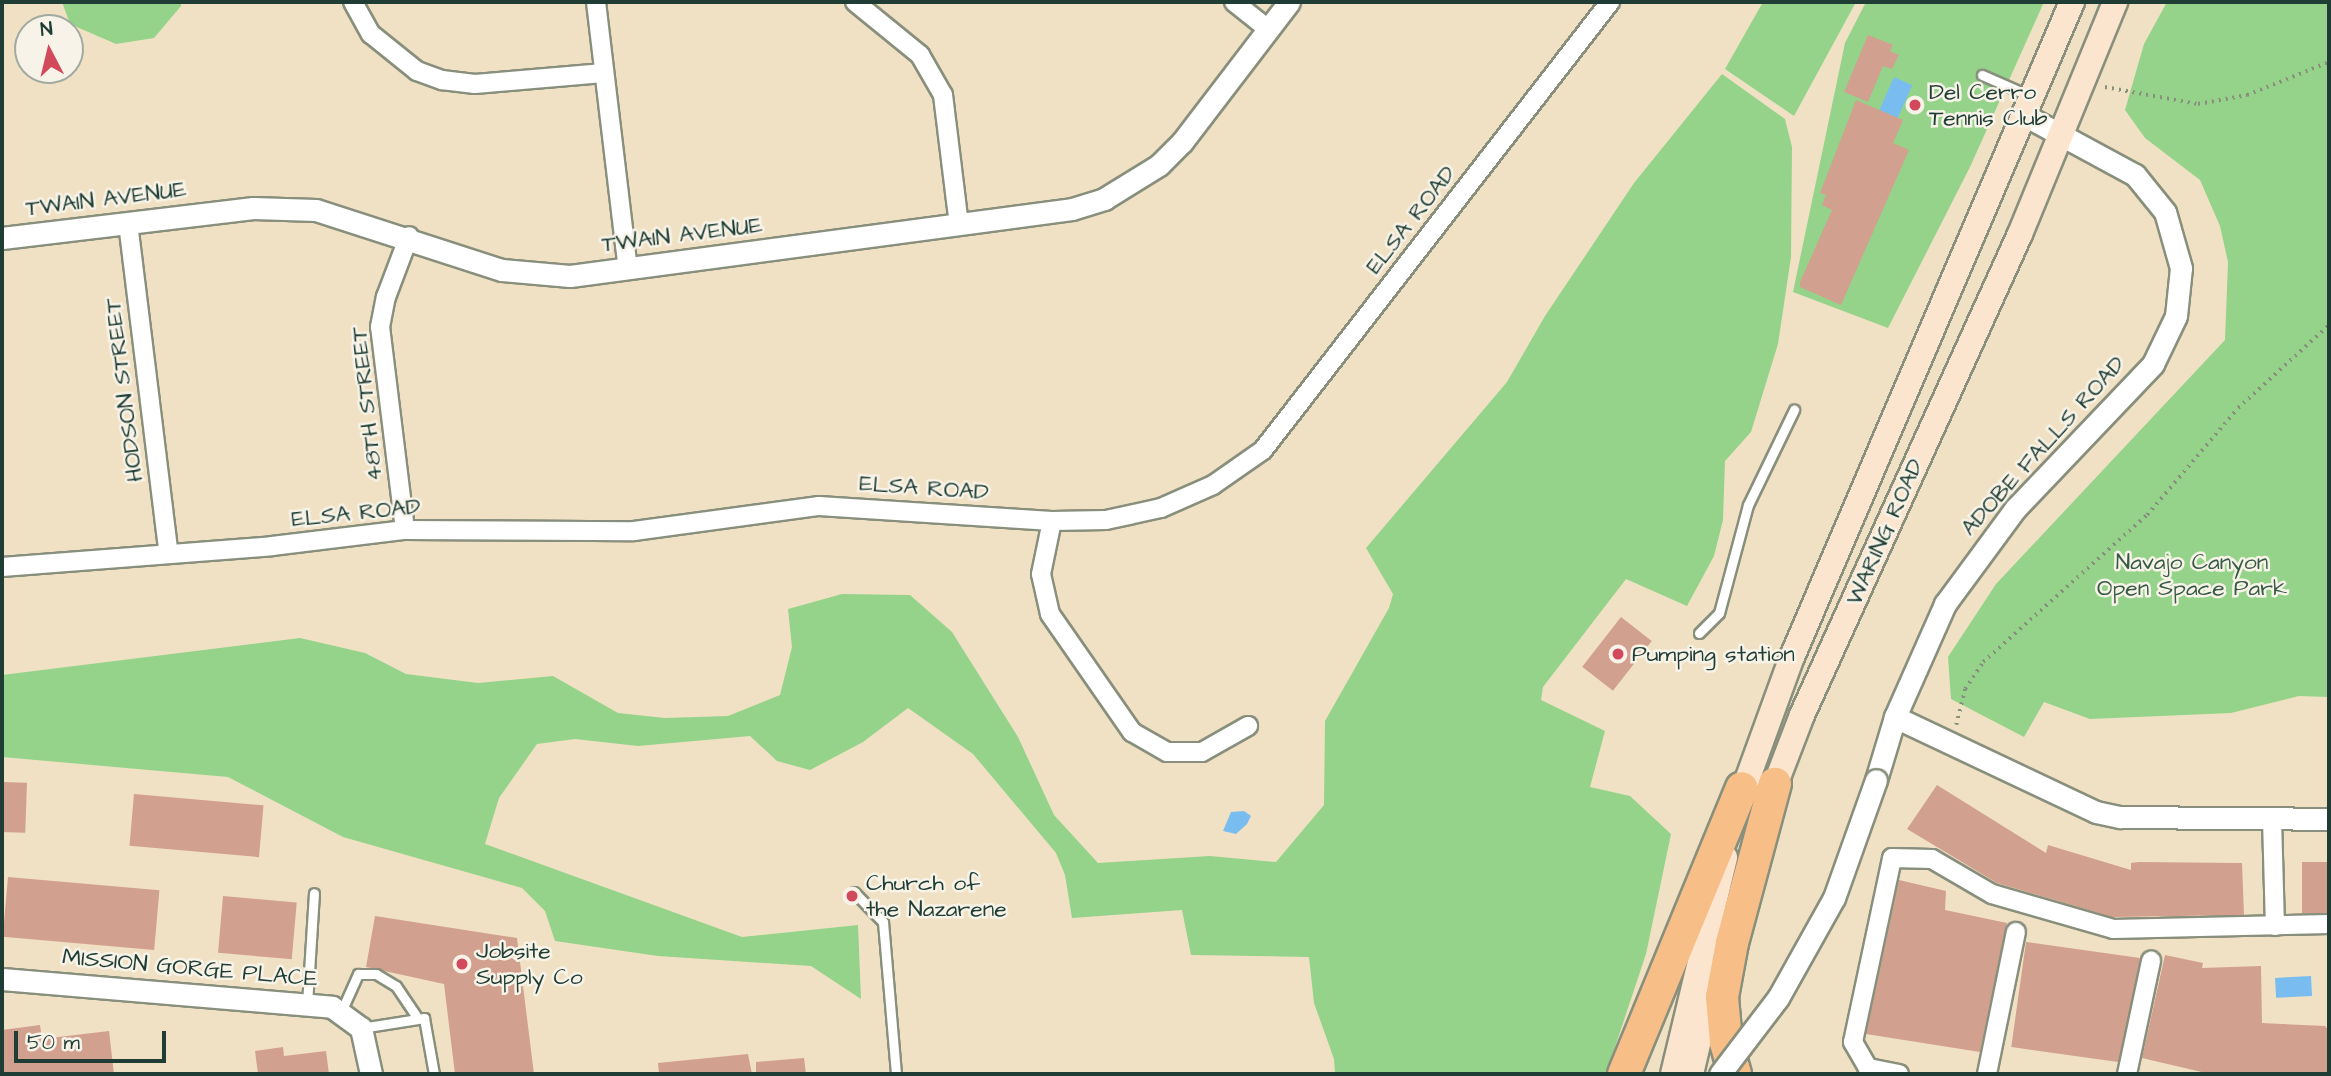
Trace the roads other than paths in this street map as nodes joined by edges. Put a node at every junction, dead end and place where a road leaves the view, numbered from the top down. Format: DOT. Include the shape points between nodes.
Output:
graph roads {
  1 [pos="353,2"];
  2 [pos="596,2"];
  3 [pos="855,2"];
  4 [pos="1234,2"];
  5 [pos="1289,2"];
  6 [pos="1610,2"];
  7 [pos="2072,2"];
  8 [pos="2115,2"];
  9 [pos="1268,29"];
  10 [pos="604,73"];
  11 [pos="1982,75"];
  12 [pos="2028,106"];
  13 [pos="2058,132"];
  14 [pos="128,223"];
  15 [pos="959,225"];
  16 [pos="409,236"];
  17 [pos="2,238"];
  18 [pos="628,269"];
  19 [pos="1794,410"];
  20 [pos="1052,521"];
  21 [pos="405,530"];
  22 [pos="168,551"];
  23 [pos="2,567"];
  24 [pos="1699,633"];
  25 [pos="1895,717"];
  26 [pos="1248,726"];
  27 [pos="1775,785"];
  28 [pos="1742,788"];
  29 [pos="2329,818"];
  30 [pos="2272,819"];
  31 [pos="854,892"];
  32 [pos="314,893"];
  33 [pos="2329,924"];
  34 [pos="2275,926"];
  35 [pos="2016,932"];
  36 [pos="2151,961"];
  37 [pos="2,979"];
  38 [pos="306,1005"];
  39 [pos="341,1012"];
  40 [pos="417,1017"];
  41 [pos="362,1028"];
  42 [pos="371,1074"];
  43 [pos="434,1074"];
  44 [pos="896,1074"];
  45 [pos="1624,1074"];
  46 [pos="1673,1074"];
  47 [pos="1691,1074"];
  48 [pos="1720,1074"];
  49 [pos="1735,1074"];
  50 [pos="1899,1074"];
  51 [pos="1987,1074"];
  52 [pos="2127,1074"];
  1 -- 10 [label="street" via="371,34 417,71 442,80 475,83"];
  2 -- 10 [label="street"];
  3 -- 15 [label="street" via="920,55 943,95"];
  4 -- 9 [label="street"];
  5 -- 9 [label="street, TWAIN AVENUE"];
  6 -- 20 [label="street, ELSA ROAD" via="1263,450 1213,485 1161,508 1106,520"];
  7 -- 12 [label="main road, WARING ROAD"];
  8 -- 13 [label="main road, WARING ROAD"];
  9 -- 15 [label="street, TWAIN AVENUE" via="1182,142 1158,165 1104,199 1072,209"];
  10 -- 18 [label="street"];
  11 -- 12 [label="lane"];
  12 -- 13 [label="street, ADOBE FALLS ROAD"];
  12 -- 28 [label="main road, WARING ROAD" via="1792,657"];
  13 -- 25 [label="street, ADOBE FALLS ROAD" via="2135,175 2165,212 2181,268 2176,316 2153,364 2015,509 1968,570 1945,604"];
  13 -- 27 [label="main road, WARING ROAD" via="2020,234"];
  14 -- 16 [label="street, TWAIN AVENUE" via="253,208 316,210"];
  14 -- 17 [label="street, TWAIN AVENUE"];
  14 -- 22 [label="street, HODSON STREET"];
  15 -- 18 [label="street, TWAIN AVENUE"];
  16 -- 18 [label="street, TWAIN AVENUE" via="502,270 570,276"];
  16 -- 21 [label="street, 48TH STREET" via="380,327"];
  19 -- 24 [label="lane" via="1748,505 1719,613"];
  20 -- 21 [label="street, ELSA ROAD" via="819,506 634,531"];
  20 -- 26 [label="street" via="1041,574 1050,614 1132,732 1167,752 1202,752"];
  21 -- 22 [label="street, ELSA ROAD" via="272,546"];
  22 -- 23 [label="street, ELSA ROAD"];
  25 -- 30 [label="street" via="2096,812 2120,817"];
  25 -- 48 [label="street, ADOBE FALLS ROAD, bridge" via="1834,898 1778,998"];
  27 -- 47 [label="main road, WARING ROAD" via="1713,979"];
  27 -- 49 [label="highway" via="1722,997 1726,1042"];
  28 -- 45 [label="highway"];
  28 -- 46 [label="main road, WARING ROAD"];
  29 -- 30 [label="street"];
  30 -- 34 [label="street"];
  31 -- 44 [label="lane" via="883,922"];
  32 -- 38 [label="lane"];
  33 -- 34 [label="street"];
  34 -- 50 [label="street" via="2113,929 1992,894 1933,859 1892,858 1853,1042 1868,1068"];
  35 -- 51 [label="street"];
  36 -- 52 [label="street"];
  37 -- 38 [label="street, MISSION GORGE PLACE"];
  38 -- 39 [label="street, MISSION GORGE PLACE"];
  39 -- 40 [label="lane" via="358,974 376,974 396,986"];
  39 -- 41 [label="street, MISSION GORGE PLACE"];
  40 -- 41 [label="lane"];
  40 -- 43 [label="lane" via="428,1025"];
  41 -- 42 [label="street"];
}
